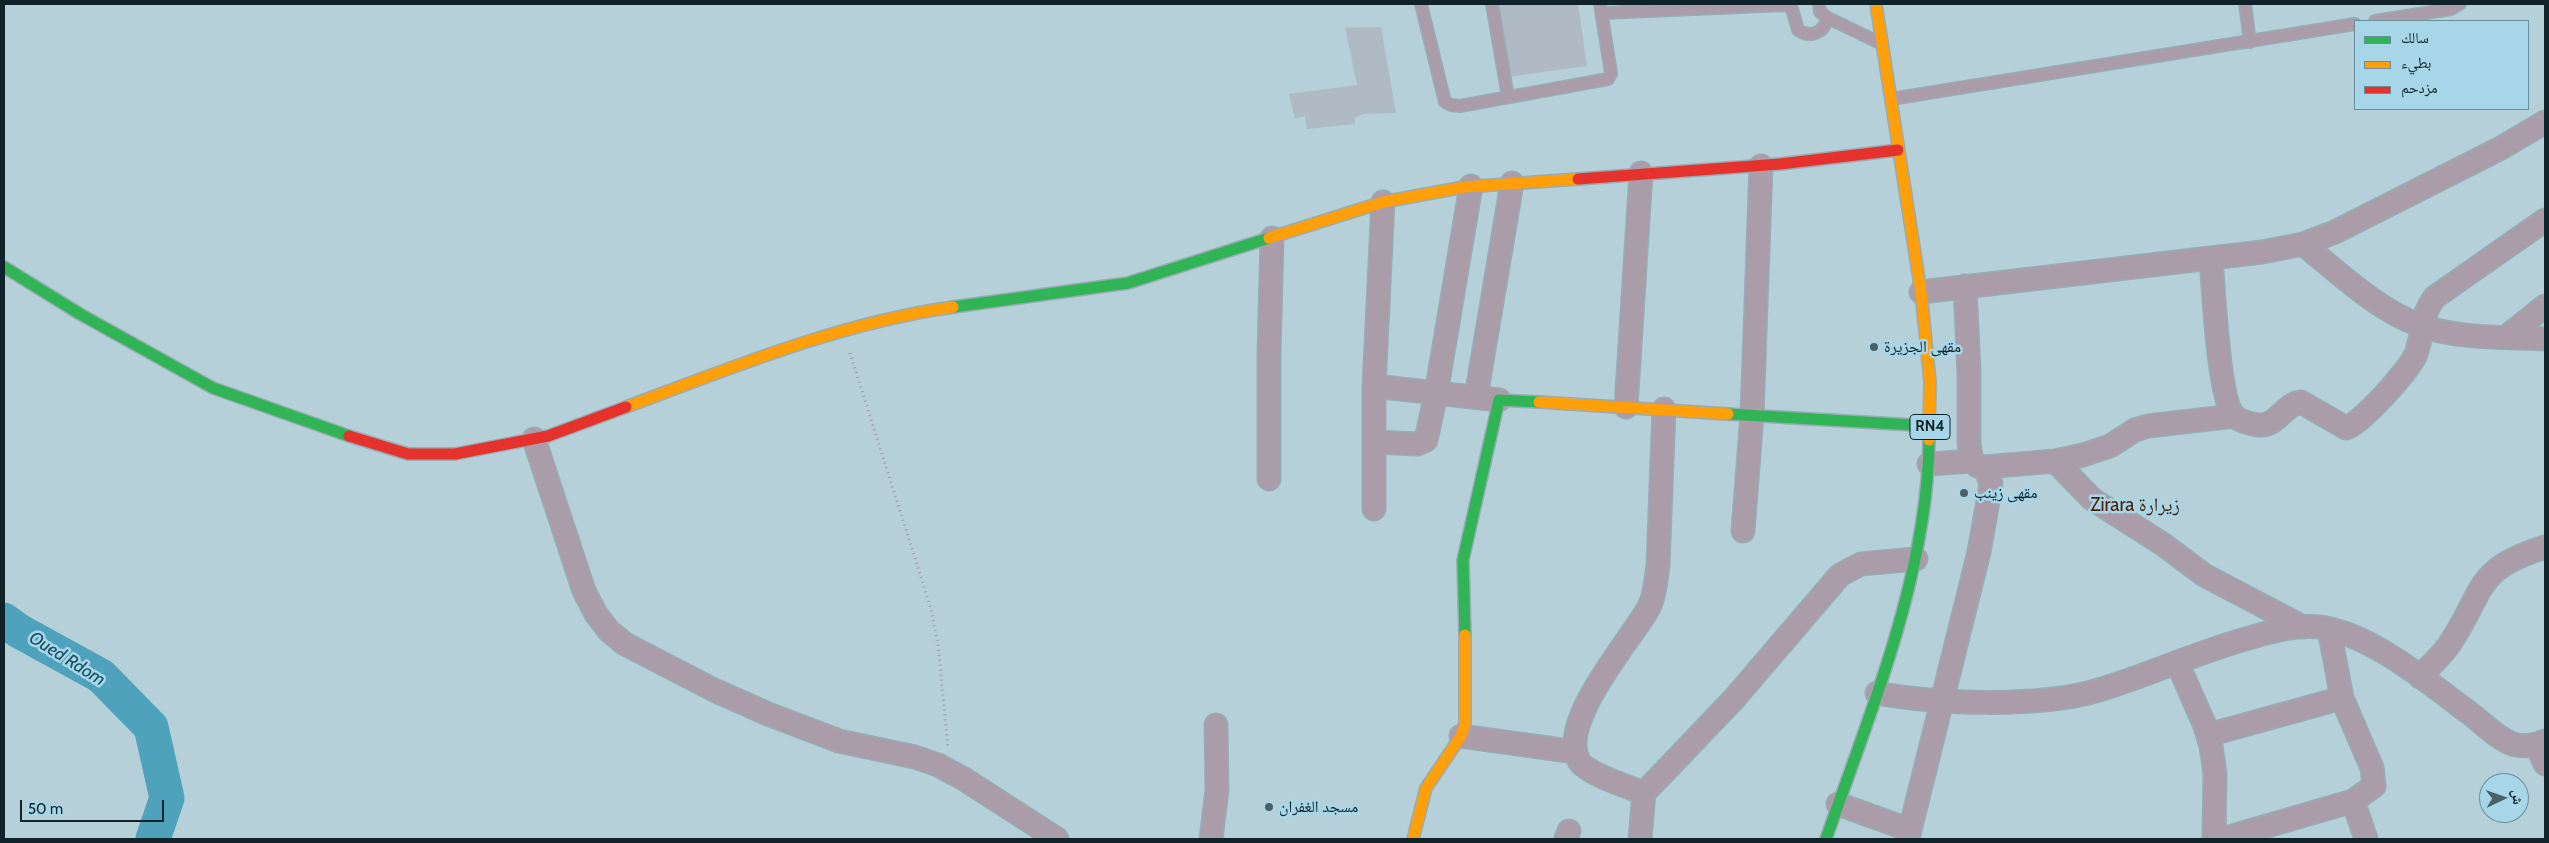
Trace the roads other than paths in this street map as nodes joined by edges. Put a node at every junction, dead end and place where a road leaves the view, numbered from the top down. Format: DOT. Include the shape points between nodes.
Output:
graph roads {
  1 [pos="1421,4"];
  2 [pos="1492,4"];
  3 [pos="1819,4"];
  4 [pos="1876,4"];
  5 [pos="2245,4"];
  6 [pos="2460,4"];
  7 [pos="1601,9"];
  8 [pos="1828,18"];
  9 [pos="2381,20"];
  10 [pos="2354,24"];
  11 [pos="2250,42"];
  12 [pos="1882,44"];
  13 [pos="1508,97"];
  14 [pos="1890,100"];
  15 [pos="2545,122"];
  16 [pos="1898,150"];
  17 [pos="1762,166"];
  18 [pos="1641,173"];
  19 [pos="1512,183"];
  20 [pos="1471,186"];
  21 [pos="1383,202"];
  22 [pos="2545,220"];
  23 [pos="1272,238"];
  24 [pos="2304,244"];
  25 [pos="2211,258"];
  26 [pos="4,267"];
  27 [pos="1965,286"];
  28 [pos="1922,292"];
  29 [pos="2545,306"];
  30 [pos="2422,326"];
  31 [pos="2506,337"];
  32 [pos="2545,339"];
  33 [pos="1374,386"];
  34 [pos="1436,394"];
  35 [pos="1476,398"];
  36 [pos="1499,400"];
  37 [pos="1626,407"];
  38 [pos="1664,409"];
  39 [pos="1752,415"];
  40 [pos="2234,416"];
  41 [pos="1930,426"];
  42 [pos="534,439"];
  43 [pos="1374,442"];
  44 [pos="2054,461"];
  45 [pos="1929,464"];
  46 [pos="1979,464"];
  47 [pos="1270,479"];
  48 [pos="1374,509"];
  49 [pos="1743,531"];
  50 [pos="2545,547"];
  51 [pos="1916,559"];
  52 [pos="2303,626"];
  53 [pos="2329,629"];
  54 [pos="2177,662"];
  55 [pos="2420,677"];
  56 [pos="1877,693"];
  57 [pos="2342,698"];
  58 [pos="1942,701"];
  59 [pos="1216,725"];
  60 [pos="2208,735"];
  61 [pos="1461,736"];
  62 [pos="2542,750"];
  63 [pos="1576,752"];
  64 [pos="1644,793"];
  65 [pos="2353,801"];
  66 [pos="1838,804"];
  67 [pos="2287,830"];
  68 [pos="1909,835"];
  69 [pos="1057,839"];
  70 [pos="1211,839"];
  71 [pos="1413,839"];
  72 [pos="1640,839"];
  73 [pos="1826,839"];
  74 [pos="2214,839"];
  75 [pos="2222,839"];
  76 [pos="2366,839"];
  1 -- 13 [label="lane" via="1446,102 1460,106"];
  2 -- 13 [label="lane"];
  3 -- 8 [label="lane" via="1820,12"];
  4 -- 12 [label="street, RN4"];
  5 -- 11 [label="lane"];
  6 -- 9 [label="lane" via="2452,9"];
  7 -- 8 [label="lane" via="1786,5 1792,9 1798,30 1803,33 1820,32"];
  7 -- 13 [label="lane" via="1611,74 1608,79"];
  8 -- 12 [label="lane"];
  10 -- 11 [label="lane"];
  11 -- 14 [label="lane"];
  12 -- 14 [label="street, RN4"];
  14 -- 16 [label="street, RN4"];
  15 -- 24 [label="street" via="2501,148 2335,232"];
  16 -- 17 [label="street"];
  16 -- 28 [label="street, RN4"];
  17 -- 18 [label="street"];
  17 -- 39 [label="street"];
  18 -- 19 [label="street"];
  18 -- 37 [label="street"];
  19 -- 20 [label="street"];
  19 -- 35 [label="street"];
  20 -- 21 [label="street"];
  20 -- 34 [label="street"];
  21 -- 23 [label="street"];
  21 -- 33 [label="street"];
  22 -- 30 [label="street" via="2435,296 2425,310"];
  23 -- 42 [label="street" via="1128,283 918,312 802,342"];
  23 -- 47 [label="street"];
  24 -- 25 [label="street"];
  24 -- 30 [label="street" via="2378,304"];
  25 -- 27 [label="street"];
  25 -- 40 [label="street" via="2223,379 2228,406"];
  26 -- 42 [label="street" via="80,314 213,388 363,441 408,454 455,454"];
  27 -- 28 [label="street"];
  27 -- 46 [label="street" via="1969,444"];
  28 -- 41 [label="street, RN4" via="1930,382"];
  29 -- 31 [label="street"];
  30 -- 31 [label="street"];
  30 -- 40 [label="street" via="2416,354 2403,375 2355,425 2342,428 2300,402 2266,424 2247,422"];
  31 -- 32 [label="street"];
  33 -- 34 [label="street"];
  33 -- 43 [label="street"];
  34 -- 35 [label="street"];
  34 -- 43 [label="street" via="1426,440 1417,444"];
  35 -- 36 [label="street"];
  36 -- 37 [label="street"];
  36 -- 61 [label="street" via="1463,560 1467,700"];
  37 -- 38 [label="street"];
  38 -- 39 [label="street"];
  38 -- 63 [label="street" via="1658,565 1649,608 1590,698 1582,714"];
  39 -- 41 [label="street"];
  39 -- 49 [label="street"];
  40 -- 44 [label="street" via="2148,426 2103,449"];
  41 -- 45 [label="street, RN4"];
  42 -- 69 [label="street" via="584,591 609,631 625,644 768,714 839,741 915,757 950,771"];
  43 -- 48 [label="street"];
  44 -- 46 [label="street"];
  44 -- 52 [label="street" via="2092,499 2204,576"];
  45 -- 46 [label="street"];
  45 -- 51 [label="street, RN4"];
  46 -- 58 [label="street" via="1991,484 1988,505"];
  50 -- 55 [label="street" via="2503,564 2492,572 2480,587 2449,645"];
  51 -- 56 [label="street, RN4"];
  51 -- 64 [label="street" via="1861,564 1840,575 1733,700"];
  52 -- 53 [label="street"];
  52 -- 54 [label="street" via="2237,641"];
  53 -- 55 [label="street" via="2366,643"];
  53 -- 57 [label="street"];
  54 -- 58 [label="street" via="2098,691 2065,698"];
  54 -- 60 [label="street"];
  55 -- 62 [label="street" via="2515,745"];
  56 -- 58 [label="street"];
  56 -- 66 [label="street, RN4"];
  57 -- 60 [label="street"];
  57 -- 65 [label="street" via="2368,757 2375,782 2371,790"];
  58 -- 68 [label="street"];
  59 -- 70 [label="street" via="1217,790"];
  60 -- 74 [label="street" via="2215,774"];
  61 -- 63 [label="street"];
  61 -- 71 [label="street" via="1426,788"];
  63 -- 64 [label="street" via="1580,762 1593,770"];
  64 -- 72 [label="street"];
  65 -- 67 [label="street"];
  65 -- 76 [label="street"];
  66 -- 68 [label="street"];
  66 -- 73 [label="street, RN4"];
  67 -- 75 [label="street"];
}
